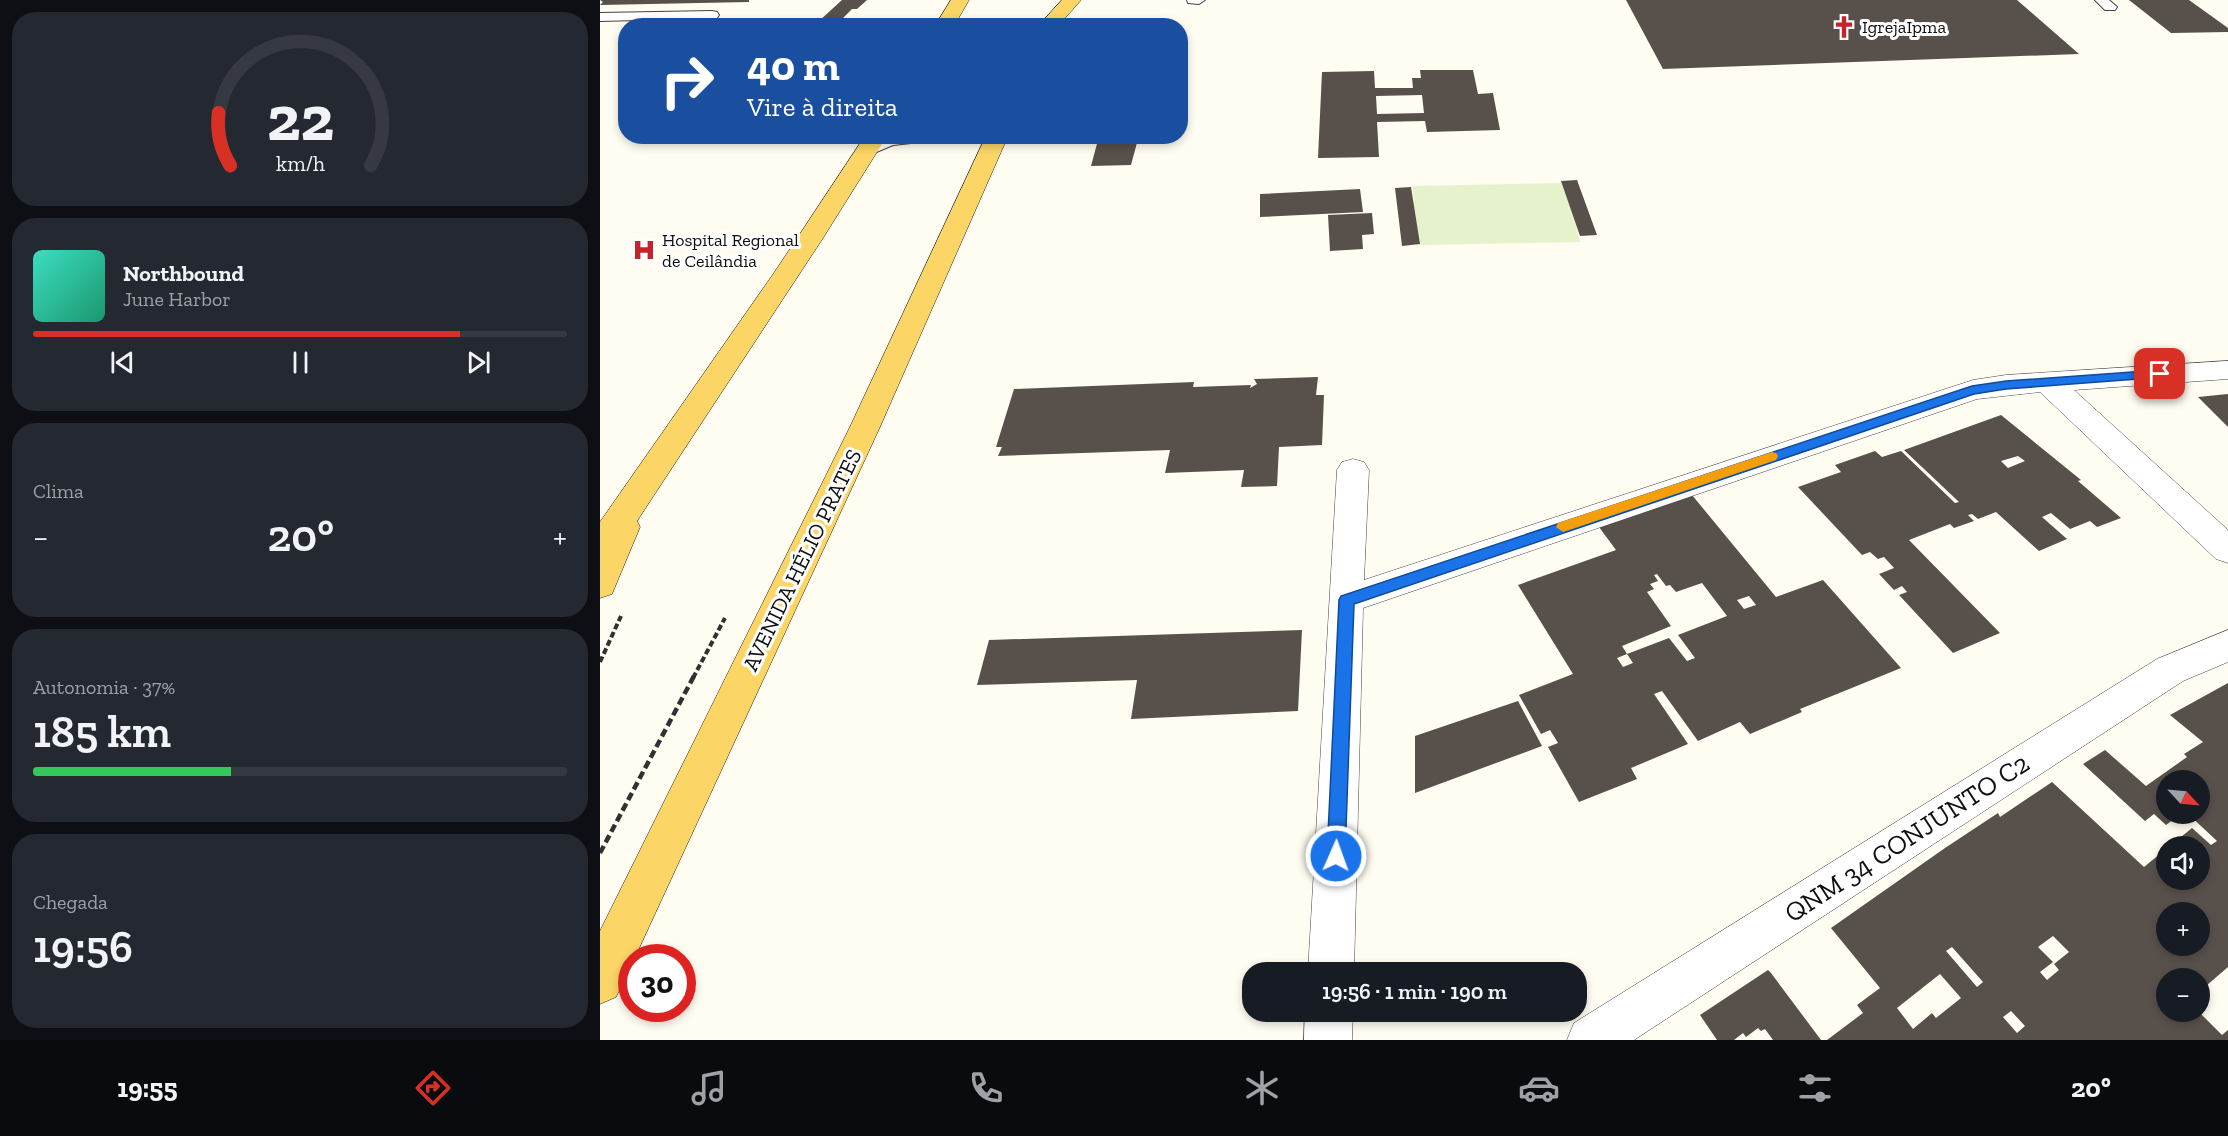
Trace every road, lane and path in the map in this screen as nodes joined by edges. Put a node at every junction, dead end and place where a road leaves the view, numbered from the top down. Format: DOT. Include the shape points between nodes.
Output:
graph roads {
  1 [pos="960,0"];
  2 [pos="1062,0"];
  3 [pos="1072,0"];
  4 [pos="1193,0"];
  5 [pos="1199,0"];
  6 [pos="712,15"];
  7 [pos="949,18"];
  8 [pos="1053,18"];
  9 [pos="1056,18"];
  10 [pos="603,23"];
  11 [pos="872,144"];
  12 [pos="993,144"];
  13 [pos="2228,370"];
  14 [pos="2047,382"];
  15 [pos="1353,470"];
  16 [pos="631,506"];
  17 [pos="600,547"];
  18 [pos="2228,550"];
  19 [pos="600,585"];
  20 [pos="1346,600"];
  21 [pos="727,615"];
  22 [pos="2228,645"];
  23 [pos="600,853"];
  24 [pos="1331,962"];
  25 [pos="600,981"];
  26 [pos="1329,1022"];
  27 [pos="1328,1040"];
  28 [pos="1591,1040"];
  1 -- 7 [label="main road"];
  2 -- 8 [label="main road"];
  3 -- 9 [label="main road"];
  4 -- 5 [label="lane"];
  6 -- 10 [label="lane" via="620,17"];
  11 -- 16 [label="main road"];
  12 -- 25 [label="main road, AVENIDA HÉLIO PRATES" via="864,429"];
  13 -- 14 [label="street"];
  14 -- 18 [label="street"];
  14 -- 20 [label="street" via="1972,390 1936,401"];
  15 -- 20 [label="street"];
  16 -- 17 [label="main road"];
  16 -- 19 [label="main road"];
  20 -- 24 [label="street"];
  21 -- 23 [label="path"];
  22 -- 28 [label="street, QNM 34 CONJUNTO C2" via="2170,670"];
  26 -- 27 [label="street"];
}
